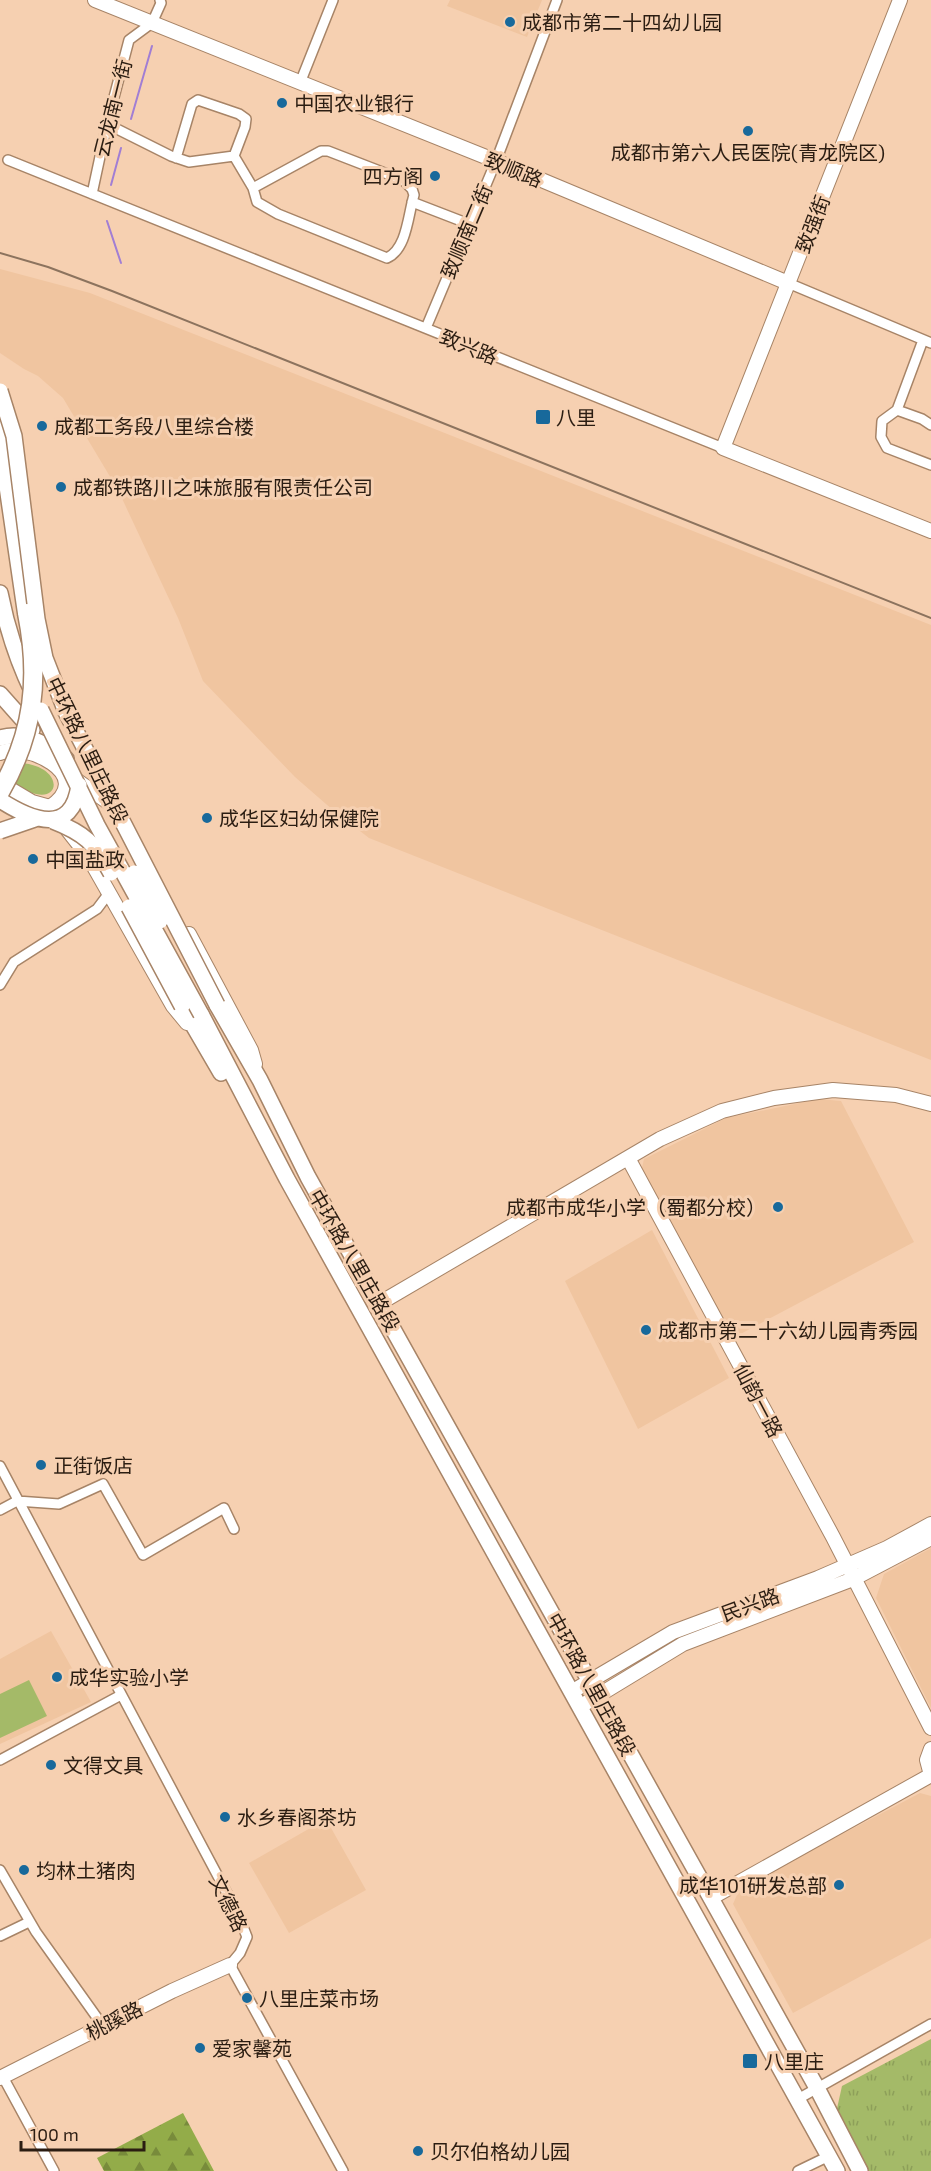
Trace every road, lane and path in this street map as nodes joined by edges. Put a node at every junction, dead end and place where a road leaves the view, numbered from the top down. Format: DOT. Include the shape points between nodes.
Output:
graph roads {
  1 [pos="95,0"];
  2 [pos="160,0"];
  3 [pos="333,0"];
  4 [pos="557,0"];
  5 [pos="900,0"];
  6 [pos="152,23"];
  7 [pos="300,83"];
  8 [pos="107,124"];
  9 [pos="234,156"];
  10 [pos="177,158"];
  11 [pos="8,160"];
  12 [pos="496,161"];
  13 [pos="253,188"];
  14 [pos="92,194"];
  15 [pos="412,202"];
  16 [pos="469,224"];
  17 [pos="788,284"];
  18 [pos="426,328"];
  19 [pos="927,341"];
  20 [pos="0,391"];
  21 [pos="897,410"];
  22 [pos="931,425"];
  23 [pos="0,428"];
  24 [pos="723,448"];
  25 [pos="931,465"];
  26 [pos="0,488"];
  27 [pos="931,531"];
  28 [pos="0,593"];
  29 [pos="0,694"];
  30 [pos="0,738"];
  31 [pos="47,745"];
  32 [pos="0,752"];
  33 [pos="63,763"];
  34 [pos="0,771"];
  35 [pos="0,783"];
  36 [pos="0,792"];
  37 [pos="0,800"];
  38 [pos="51,814"];
  39 [pos="35,819"];
  40 [pos="0,833"];
  41 [pos="109,893"];
  42 [pos="0,985"];
  43 [pos="209,1010"];
  44 [pos="202,1040"];
  45 [pos="260,1080"];
  46 [pos="931,1104"];
  47 [pos="628,1158"];
  48 [pos="308,1178"];
  49 [pos="287,1179"];
  50 [pos="380,1303"];
  51 [pos="0,1466"];
  52 [pos="17,1501"];
  53 [pos="0,1510"];
  54 [pos="931,1524"];
  55 [pos="234,1529"];
  56 [pos="931,1538"];
  57 [pos="847,1566"];
  58 [pos="853,1579"];
  59 [pos="590,1681"];
  60 [pos="573,1691"];
  61 [pos="121,1695"];
  62 [pos="598,1695"];
  63 [pos="581,1706"];
  64 [pos="931,1728"];
  65 [pos="931,1749"];
  66 [pos="0,1760"];
  67 [pos="931,1775"];
  68 [pos="0,1870"];
  69 [pos="711,1898"];
  70 [pos="29,1922"];
  71 [pos="0,1936"];
  72 [pos="230,1965"];
  73 [pos="931,2024"];
  74 [pos="103,2026"];
  75 [pos="1,2078"];
  76 [pos="816,2088"];
  77 [pos="798,2099"];
  78 [pos="829,2156"];
  79 [pos="54,2171"];
  80 [pos="343,2171"];
  81 [pos="798,2171"];
  82 [pos="837,2171"];
  83 [pos="860,2171"];
  1 -- 6 [label="street, 致顺路"];
  2 -- 6 [label="street"];
  3 -- 7 [label="street"];
  4 -- 12 [label="street, 致顺南二街"];
  5 -- 17 [label="street, 致强街"];
  6 -- 7 [label="street, 致顺路"];
  6 -- 8 [label="street, 云龙南一街" via="129,40"];
  7 -- 12 [label="street, 致顺路"];
  8 -- 10 [label="street"];
  8 -- 14 [label="street, 云龙南一街"];
  9 -- 10 [label="street" via="189,162"];
  9 -- 10 [label="street" via="246,119 198,100 192,104"];
  9 -- 13 [label="street"];
  11 -- 14 [label="street, 致兴路"];
  12 -- 16 [label="street, 致顺南二街"];
  12 -- 17 [label="street, 致顺路"];
  13 -- 15 [label="street" via="321,151 328,151 403,180 412,189"];
  13 -- 15 [label="street" via="257,202 278,214 387,258 400,246"];
  14 -- 18 [label="street, 致兴路"];
  15 -- 16 [label="street"];
  16 -- 18 [label="street, 致顺南二街"];
  17 -- 19 [label="street, 致顺路"];
  17 -- 24 [label="street, 致强街"];
  18 -- 24 [label="street, 致兴路"];
  19 -- 21 [label="street"];
  20 -- 43 [label="main road, 中环路八里庄路段, bridge" via="14,436 36,609 53,682"];
  21 -- 22 [label="street"];
  21 -- 25 [label="street" via="882,421 881,437 887,448"];
  23 -- 36 [label="highway, bridge" via="35,669 23,742"];
  24 -- 27 [label="street, 致兴路"];
  26 -- 34 [label="highway" via="20,612 25,676 18,725"];
  28 -- 43 [label="main road, 中环路八里庄路段, bridge" via="18,662 97,825"];
  29 -- 31 [label="main road"];
  30 -- 31 [label="main road" via="18,735"];
  31 -- 33 [label="main road, bridge"];
  32 -- 33 [label="street" via="21,750"];
  33 -- 38 [label="main road, bridge" via="79,783 77,798 66,815"];
  33 -- 43 [label="main road, bridge" via="82,776"];
  33 -- 45 [label="street" via="122,811 251,1050"];
  35 -- 38 [label="street"];
  37 -- 39 [label="main road, bridge"];
  38 -- 39 [label="main road, bridge"];
  38 -- 40 [label="main road"];
  38 -- 41 [label="street" via="88,856"];
  38 -- 44 [label="main road, bridge" via="92,842 102,856"];
  39 -- 40 [label="main road, bridge"];
  41 -- 42 [label="street" via="97,909 14,962"];
  41 -- 44 [label="street" via="173,1006"];
  43 -- 45 [label="main road, 中环路八里庄路段"];
  43 -- 48 [label="main road"];
  43 -- 49 [label="main road, 中环路八里庄路段"];
  44 -- 49 [label="main road"];
  45 -- 48 [label="main road, 中环路八里庄路段"];
  46 -- 47 [label="street" via="896,1095 832,1090 774,1098 722,1111"];
  47 -- 50 [label="street"];
  47 -- 57 [label="street, 仙韵一路"];
  48 -- 50 [label="main road, 中环路八里庄路段"];
  49 -- 60 [label="main road, 中环路八里庄路段"];
  50 -- 59 [label="main road, 中环路八里庄路段"];
  51 -- 52 [label="street, 文德路"];
  52 -- 53 [label="street"];
  52 -- 55 [label="street" via="58,1504 103,1484 143,1555 224,1508"];
  52 -- 61 [label="street, 文德路"];
  54 -- 57 [label="street, 民兴路"];
  56 -- 58 [label="street, 民兴路"];
  57 -- 58 [label="street, 仙韵一路"];
  57 -- 59 [label="street, 民兴路" via="673,1632"];
  58 -- 62 [label="street, 民兴路" via="683,1644"];
  58 -- 64 [label="street, 仙韵一路"];
  59 -- 60 [label="street, 民兴路"];
  59 -- 62 [label="main road, 中环路八里庄路段"];
  60 -- 63 [label="main road, 中环路八里庄路段"];
  61 -- 66 [label="street"];
  61 -- 72 [label="street, 文德路" via="238,1914 247,1938"];
  62 -- 63 [label="street, 民兴路"];
  62 -- 69 [label="main road, 中环路八里庄路段"];
  63 -- 77 [label="main road, 中环路八里庄路段"];
  65 -- 67 [label="street" via="927,1760"];
  67 -- 69 [label="street"];
  68 -- 70 [label="street"];
  69 -- 76 [label="main road, 中环路八里庄路段"];
  70 -- 71 [label="street"];
  70 -- 74 [label="street"];
  72 -- 74 [label="street, 桃蹊路"];
  72 -- 80 [label="street"];
  73 -- 76 [label="street"];
  74 -- 75 [label="street, 桃蹊路"];
  75 -- 79 [label="street"];
  76 -- 77 [label="street"];
  76 -- 83 [label="main road, 中环路八里庄路段"];
  77 -- 78 [label="main road, 中环路八里庄路段"];
  78 -- 81 [label="street"];
  78 -- 82 [label="main road, 中环路八里庄路段"];
}
